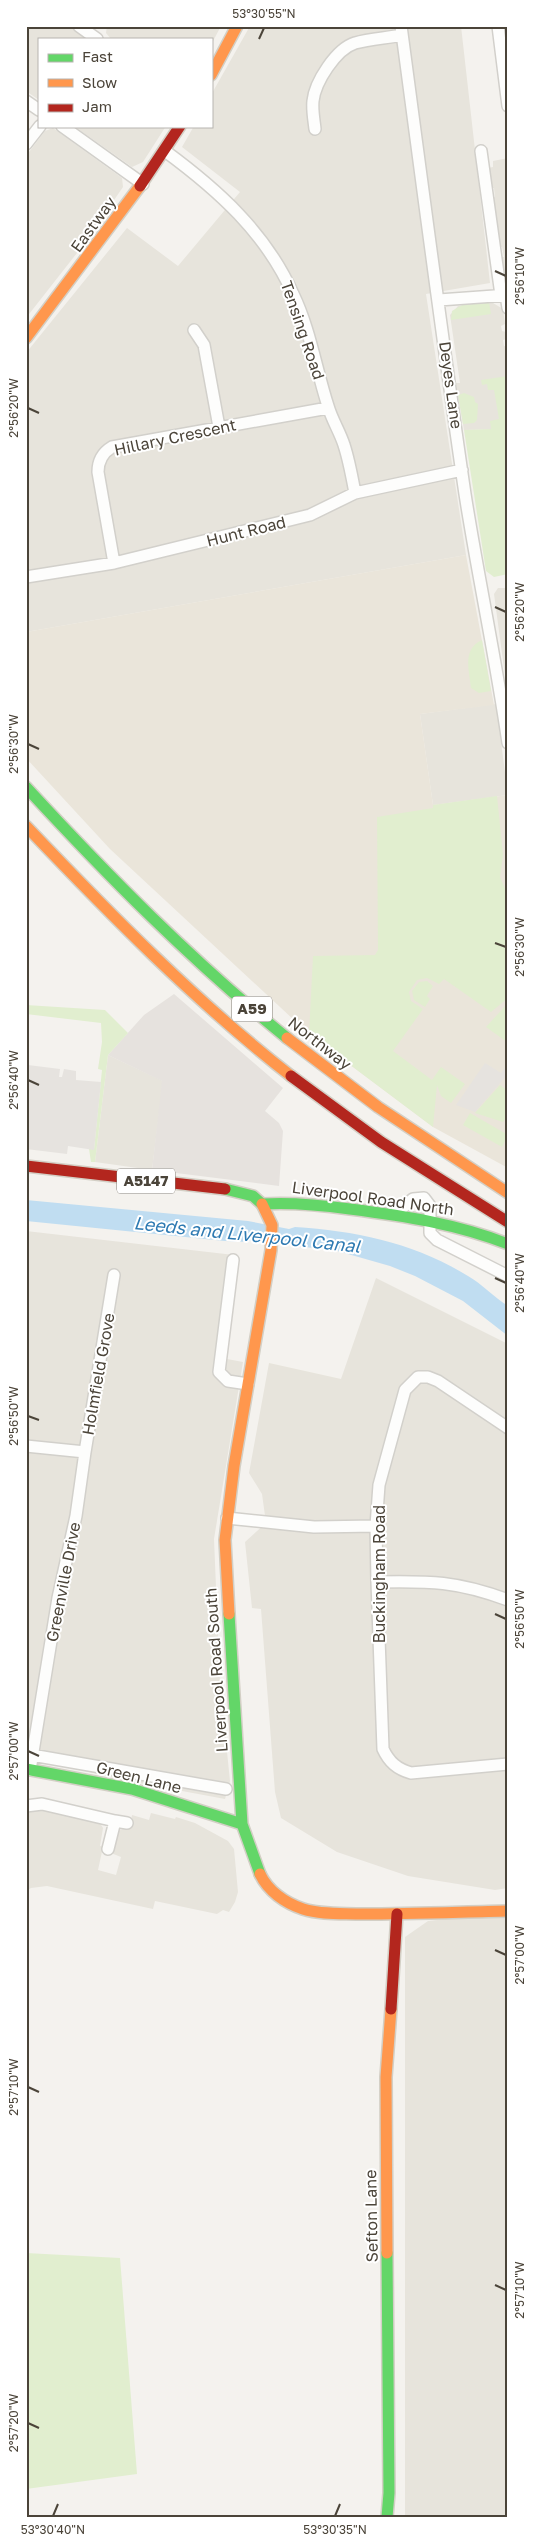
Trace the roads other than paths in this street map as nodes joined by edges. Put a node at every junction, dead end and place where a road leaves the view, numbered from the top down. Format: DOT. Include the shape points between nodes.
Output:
graph roads {
  1 [pos="79,26"];
  2 [pos="101,26"];
  3 [pos="237,26"];
  4 [pos="498,26"];
  5 [pos="401,31"];
  6 [pos="96,38"];
  7 [pos="212,73"];
  8 [pos="26,101"];
  9 [pos="508,106"];
  10 [pos="38,109"];
  11 [pos="38,128"];
  12 [pos="65,128"];
  13 [pos="179,128"];
  14 [pos="315,129"];
  15 [pos="26,144"];
  16 [pos="165,151"];
  17 [pos="482,151"];
  18 [pos="143,184"];
  19 [pos="505,295"];
  20 [pos="438,300"];
  21 [pos="508,308"];
  22 [pos="194,330"];
  23 [pos="26,338"];
  24 [pos="328,408"];
  25 [pos="219,427"];
  26 [pos="462,470"];
  27 [pos="356,493"];
  28 [pos="114,563"];
  29 [pos="26,577"];
  30 [pos="507,726"];
  31 [pos="508,743"];
  32 [pos="26,787"];
  33 [pos="26,826"];
  34 [pos="26,1166"];
  35 [pos="508,1193"];
  36 [pos="262,1204"];
  37 [pos="395,1214"];
  38 [pos="429,1221"];
  39 [pos="508,1222"];
  40 [pos="508,1244"];
  41 [pos="233,1260"];
  42 [pos="114,1275"];
  43 [pos="508,1276"];
  44 [pos="248,1384"];
  45 [pos="508,1428"];
  46 [pos="26,1446"];
  47 [pos="84,1452"];
  48 [pos="227,1518"];
  49 [pos="376,1526"];
  50 [pos="377,1582"];
  51 [pos="508,1600"];
  52 [pos="29,1755"];
  53 [pos="508,1764"];
  54 [pos="28,1769"];
  55 [pos="226,1789"];
  56 [pos="26,1806"];
  57 [pos="242,1824"];
  58 [pos="108,1849"];
  59 [pos="508,1911"];
  60 [pos="397,1914"];
  61 [pos="387,2517"];
  1 -- 6 [label="street"];
  2 -- 6 [label="street"];
  3 -- 7 [label="main road"];
  4 -- 9 [label="street"];
  5 -- 14 [label="street" via="354,43 340,53 314,92"];
  5 -- 20 [label="street, Deyes Lane"];
  8 -- 10 [label="street"];
  11 -- 15 [label="street"];
  12 -- 18 [label="street"];
  13 -- 16 [label="main road, Eastway"];
  16 -- 18 [label="main road, Eastway"];
  16 -- 24 [label="street, Tensing Road" via="235,208 277,263 294,294"];
  17 -- 19 [label="street"];
  18 -- 23 [label="main road, Eastway"];
  19 -- 20 [label="street"];
  19 -- 21 [label="street"];
  20 -- 26 [label="street, Deyes Lane"];
  22 -- 25 [label="street" via="204,345"];
  24 -- 25 [label="street, Hillary Crescent"];
  24 -- 27 [label="street, Tensing Road" via="344,445"];
  25 -- 28 [label="street, Hillary Crescent" via="112,447 106,451 98,472"];
  26 -- 27 [label="street, Hunt Road"];
  26 -- 30 [label="street, Deyes Lane"];
  27 -- 28 [label="street, Hunt Road" via="310,515"];
  28 -- 29 [label="street, Hunt Road"];
  30 -- 31 [label="street, Deyes Lane"];
  32 -- 35 [label="main road, Northway / A59" via="85,852 230,991 395,1120"];
  33 -- 39 [label="main road, A59" via="133,937 211,1010 308,1090 357,1126"];
  34 -- 36 [label="main road, A5147" via="234,1190 253,1196"];
  36 -- 37 [label="main road, Liverpool Road North" via="295,1202"];
  36 -- 44 [label="main road, Liverpool Road South" via="272,1226 271,1250"];
  37 -- 38 [label="main road, Liverpool Road North"];
  37 -- 38 [label="street" via="413,1199 424,1198 430,1206"];
  38 -- 40 [label="main road, Liverpool Road North" via="466,1227"];
  38 -- 43 [label="street" via="430,1233 437,1240"];
  41 -- 44 [label="street" via="219,1372 228,1381"];
  42 -- 47 [label="street, Holmfield Grove" via="106,1294"];
  44 -- 48 [label="main road, Liverpool Road South"];
  45 -- 49 [label="street, Buckingham Road" via="438,1382 418,1377 404,1390 380,1485"];
  46 -- 47 [label="street"];
  47 -- 52 [label="street, Greenville Drive" via="76,1516"];
  48 -- 49 [label="street" via="314,1527"];
  48 -- 57 [label="main road, Liverpool Road South" via="226,1569"];
  49 -- 50 [label="street, Buckingham Road"];
  50 -- 51 [label="street" via="457,1583"];
  50 -- 53 [label="street, Buckingham Road" via="383,1748 387,1758 401,1770 411,1773"];
  52 -- 54 [label="street, Greenville Drive"];
  52 -- 55 [label="street"];
  54 -- 57 [label="main road, Green Lane" via="132,1789"];
  56 -- 58 [label="street" via="42,1804 121,1822"];
  57 -- 60 [label="main road, Liverpool Road South" via="264,1882 282,1900 324,1913"];
  59 -- 60 [label="main road, Liverpool Road South"];
  60 -- 61 [label="main road, Sefton Lane" via="386,2077"];
}
